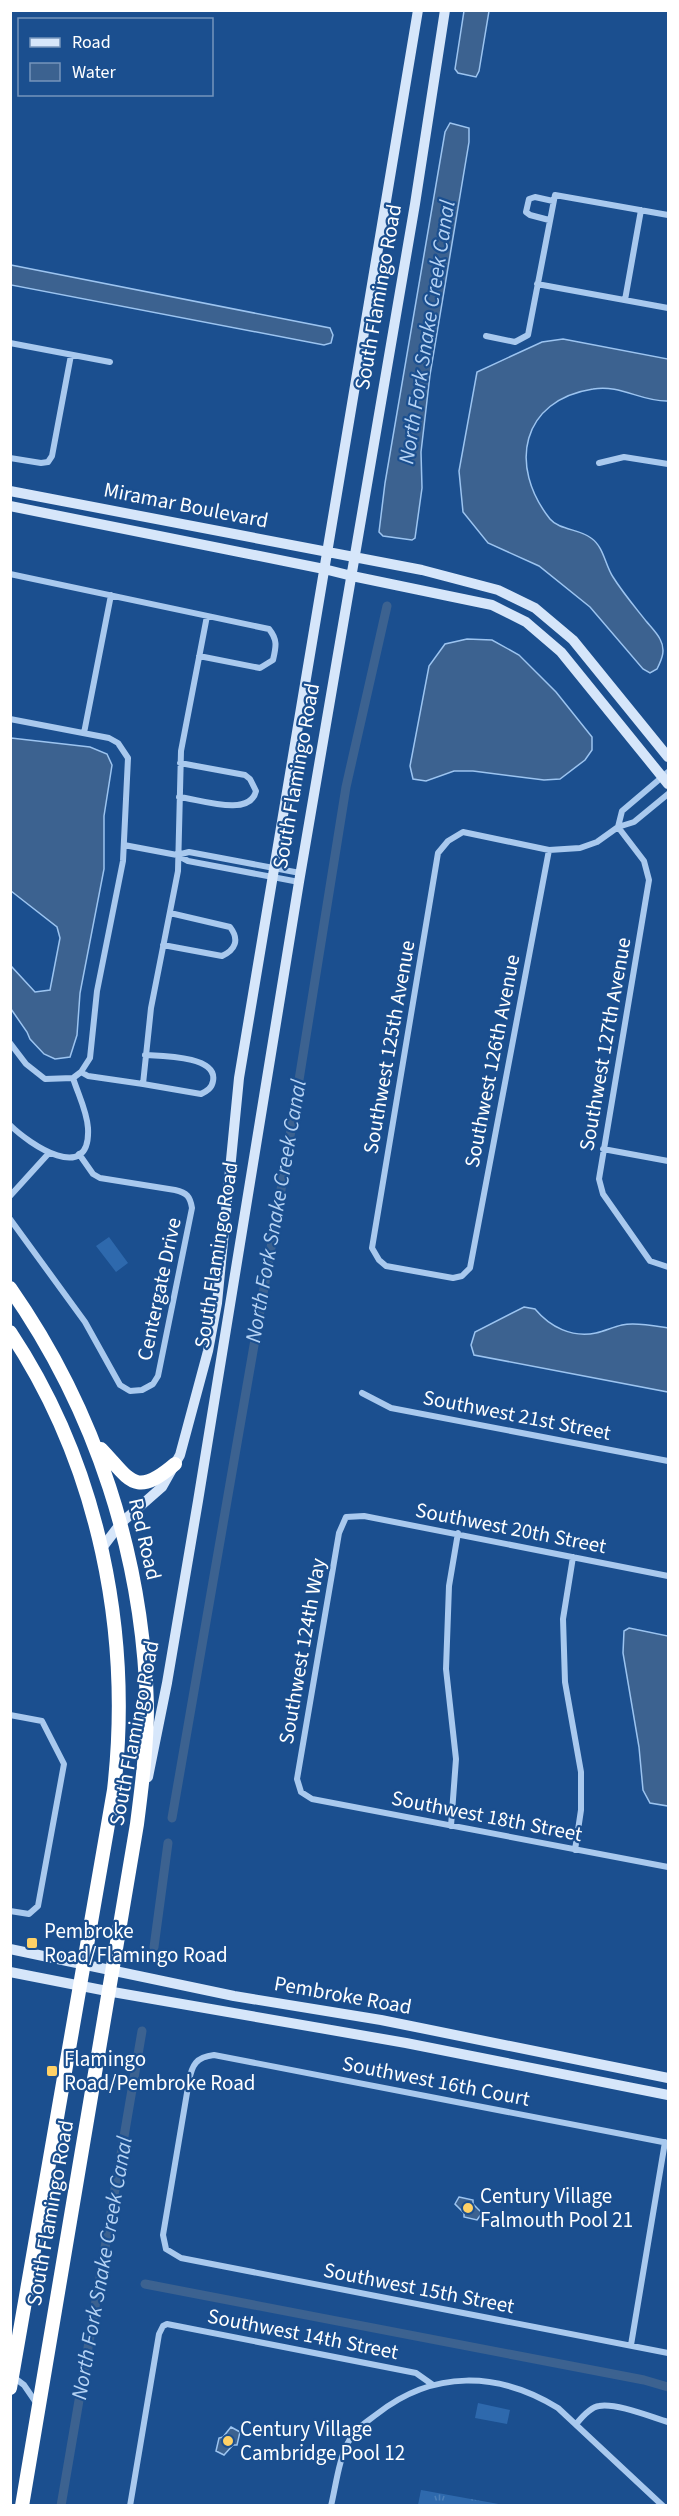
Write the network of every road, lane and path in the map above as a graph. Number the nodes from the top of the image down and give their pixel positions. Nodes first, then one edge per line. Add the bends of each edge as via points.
1 (418, 10) edge
2 (446, 10) edge
3 (554, 198) junction
4 (641, 210) junction
5 (669, 215) edge
6 (549, 220) junction
7 (537, 284) junction
8 (625, 300) junction
9 (669, 308) edge
10 (486, 336) dead end
11 (10, 343) edge
12 (71, 355) junction
13 (110, 362) dead end
14 (10, 458) edge
15 (599, 463) dead end
16 (669, 464) edge
17 (10, 491) edge
18 (10, 506) edge
19 (327, 553) junction
20 (355, 557) junction
21 (324, 569) junction
22 (10, 574) edge
23 (352, 576) junction
24 (111, 595) junction
25 (207, 616) junction
26 (199, 656) junction
27 (10, 719) edge
28 (84, 734) junction
29 (669, 757) edge
30 (180, 763) junction
31 (667, 777) edge
32 (669, 794) edge
33 (179, 796) junction
34 (618, 827) junction
35 (124, 845) junction
36 (549, 850) junction
37 (177, 855) junction
38 (215, 857) junction
39 (214, 866) junction
40 (272, 872) junction
41 (300, 877) junction
42 (170, 913) junction
43 (163, 945) junction
44 (10, 1043) edge
45 (145, 1055) junction
46 (81, 1072) junction
47 (73, 1078) junction
48 (143, 1084) junction
49 (10, 1125) edge
50 (603, 1149) junction
51 (49, 1153) junction
52 (79, 1154) junction
53 (669, 1161) edge
54 (10, 1196) edge
55 (10, 1219) edge
56 (669, 1267) edge
57 (462, 1276) joint
58 (10, 1288) edge
59 (10, 1332) edge
60 (362, 1393) dead end
61 (93, 1441) junction
62 (669, 1461) edge
63 (175, 1464) junction
64 (346, 1517) joint
65 (121, 1523) junction
66 (458, 1533) junction
67 (102, 1548) junction
68 (573, 1557) junction
69 (669, 1576) edge
70 (10, 1714) edge
71 (301, 1792) joint
72 (137, 1824) junction
73 (451, 1826) junction
74 (575, 1850) junction
75 (669, 1867) edge
76 (99, 1877) joint
77 (10, 1911) edge
78 (10, 1949) edge
79 (85, 1965) junction
80 (111, 1970) junction
81 (10, 1972) edge
82 (81, 1986) junction
83 (107, 1991) junction
84 (467, 2037) junction
85 (463, 2054) junction
86 (669, 2078) edge
87 (669, 2095) edge
88 (667, 2142) edge
89 (166, 2249) joint
90 (631, 2345) junction
91 (669, 2353) edge
92 (11, 2380) edge
93 (433, 2385) junction
94 (39, 2407) junction
95 (669, 2422) edge
96 (577, 2423) junction
97 (22, 2505) edge
98 (130, 2505) edge
99 (332, 2505) edge
100 (663, 2505) edge

1 - 19 main road, South Flamingo Road
2 - 20 main road, South Flamingo Road
3 - 4 street
3 - 6 street
3 - 6 street via 531,198 527,205 530,215
4 - 5 street
4 - 8 street
6 - 7 street
7 - 8 street
7 - 10 street via 528,335 514,342
8 - 9 street
11 - 12 street
12 - 13 street
12 - 14 street via 52,456 41,464
15 - 16 street via 624,457
17 - 19 main road, Miramar Boulevard
18 - 21 main road, Miramar Boulevard
19 - 20 main road, Miramar Boulevard
19 - 21 main road, South Flamingo Road
20 - 23 main road, South Flamingo Road
20 - 29 main road, Miramar Boulevard via 455,577 498,590 535,608 573,640
21 - 23 main road, Miramar Boulevard
21 - 40 main road, South Flamingo Road
22 - 24 street
23 - 31 main road, Miramar Boulevard via 492,605 526,622 561,652
23 - 41 main road, South Flamingo Road
24 - 25 street
24 - 28 street
25 - 26 street
25 - 26 street via 269,629 277,646 273,660 260,668
26 - 30 street
27 - 28 street
28 - 35 street via 118,742 128,758
30 - 33 street
30 - 33 street via 245,775 255,791 246,805 236,806
31 - 34 street via 622,811
32 - 34 street via 634,822
33 - 37 street
34 - 36 street via 580,848
34 - 50 street, Southwest 127th Avenue via 644,861 649,880
35 - 37 street
35 - 46 street via 97,991 90,1058
36 - 57 street, Southwest 126th Avenue via 470,1268
36 - 57 street, Southwest 125th Avenue via 463,832 438,853 372,1248 386,1266 453,1278
37 - 38 street via 189,852
37 - 39 street
37 - 42 street
38 - 39 street
38 - 40 street
39 - 40 street
40 - 41 street
40 - 63 main road, South Flamingo Road via 239,1078 217,1303 197,1398
41 - 72 main road, South Flamingo Road via 169,1671
42 - 43 street
42 - 43 street via 230,927 235,946 222,956
43 - 45 street
44 - 47 street via 26,1064 45,1079
45 - 48 street
45 - 48 street via 209,1065 214,1078 201,1094
46 - 47 street
46 - 48 street
47 - 52 street via 88,1128
49 - 51 street
50 - 53 street
50 - 56 street, Southwest 127th Avenue via 599,1179 603,1194 650,1261
51 - 52 street via 64,1157
51 - 54 street
52 - 55 street, Centergate Drive via 100,1178 175,1190 190,1197 192,1208 178,1283 153,1384 130,1391 120,1385 85,1322
58 - 61 highway, Red Road via 60,1367
59 - 67 highway, Red Road via 67,1437
60 - 62 street, Southwest 21st Street via 391,1408
61 - 63 highway via 134,1481 148,1482
61 - 65 highway, Red Road
63 - 65 main road, South Flamingo Road via 162,1487
64 - 66 street, Southwest 20th Street via 364,1516
64 - 71 street, Southwest 124th Way via 339,1533 297,1779
65 - 67 main road, South Flamingo Road
65 - 72 highway, Red Road via 139,1608 146,1695 146,1750
66 - 68 street, Southwest 20th Street
66 - 73 street via 448,1586 446,1670 456,1759
67 - 76 highway, Red Road via 113,1609 120,1705 114,1790
68 - 69 street, Southwest 20th Street
68 - 74 street via 563,1619 565,1682 581,1772
70 - 77 street via 42,1721 64,1764 38,1906 29,1914
71 - 73 street, Southwest 18th Street via 312,1799
72 - 80 highway, South Flamingo Road
73 - 74 street, Southwest 18th Street
74 - 75 street, Southwest 18th Street
76 - 79 highway, South Flamingo Road
78 - 79 main road, Pembroke Road
79 - 80 main road, Pembroke Road
79 - 82 highway, South Flamingo Road
80 - 83 highway, South Flamingo Road
80 - 84 main road, Pembroke Road
81 - 82 main road, Pembroke Road
82 - 83 main road, Pembroke Road
82 - 92 highway, South Flamingo Road
83 - 85 main road, Pembroke Road
83 - 94 highway, South Flamingo Road
84 - 85 main road
84 - 86 main road, Pembroke Road
85 - 87 main road, Pembroke Road
88 - 89 street, Southwest 16th Court via 214,2055 197,2059 192,2067 165,2220
88 - 90 street
89 - 90 street, Southwest 15th Street via 181,2258
90 - 91 street, Southwest 15th Street
92 - 94 street via 24,2385
93 - 96 street via 466,2379 512,2386 538,2396
93 - 98 street, Southwest 14th Street via 416,2373 163,2326
93 - 99 street via 390,2404 357,2430 349,2440
94 - 97 highway, South Flamingo Road
95 - 96 street via 599,2406
96 - 100 street

